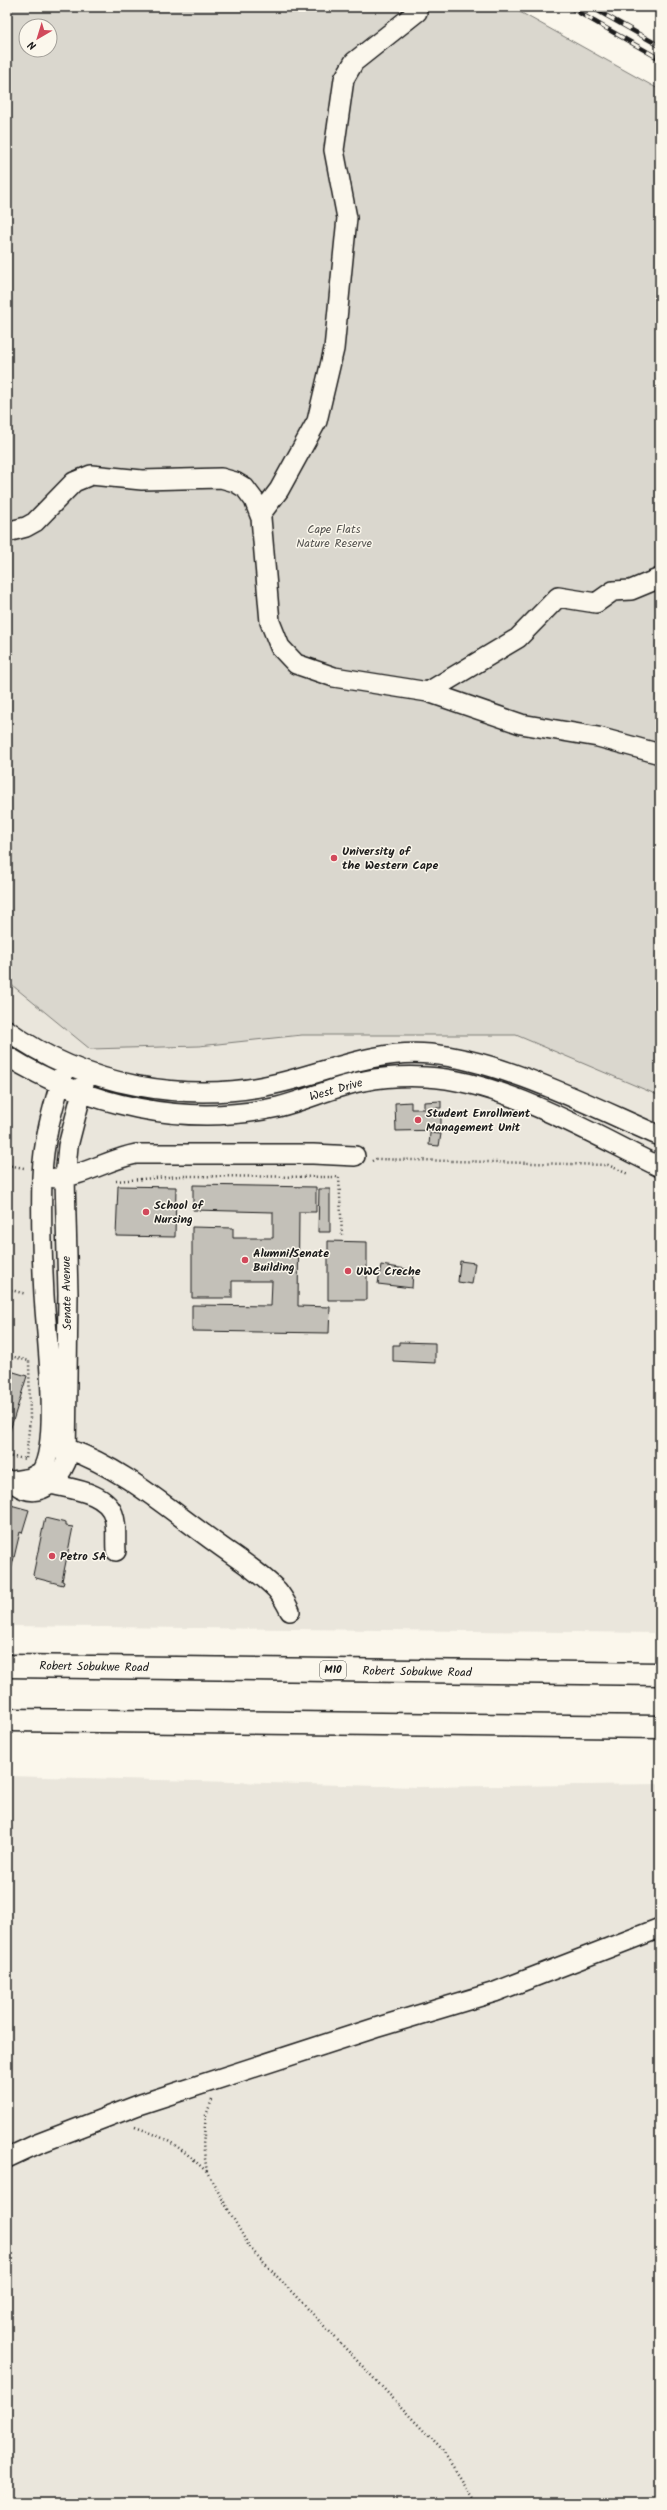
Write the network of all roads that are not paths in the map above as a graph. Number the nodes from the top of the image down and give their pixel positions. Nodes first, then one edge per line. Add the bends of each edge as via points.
1 (413, 7) edge
2 (260, 515) junction
3 (7, 532) edge
4 (660, 578) edge
5 (428, 692) junction
6 (660, 754) edge
7 (7, 1030) edge
8 (7, 1056) edge
9 (66, 1062) junction
10 (88, 1071) junction
11 (60, 1085) junction
12 (82, 1093) junction
13 (660, 1136) edge
14 (363, 1159) road end
15 (660, 1167) edge
16 (42, 1178) junction
17 (66, 1178) junction
18 (47, 1334) junction
19 (68, 1334) junction
20 (68, 1449) junction
21 (14, 1483) edge
22 (51, 1484) junction
23 (116, 1551) dead end
24 (290, 1611) dead end
25 (7, 1666) edge
26 (660, 1674) edge
27 (7, 1720) edge
28 (660, 1727) edge
29 (660, 1928) edge
30 (7, 2158) edge

1 - 2 lane via 417,12 354,62 344,79 334,150 347,218 334,349 316,421 279,490
2 - 3 lane via 254,500 245,488 221,478 142,480 91,475 74,482 35,522
2 - 5 lane via 270,622 275,637 288,657 310,671
4 - 5 lane via 631,590 613,591 596,603 558,597 518,638
5 - 6 lane via 522,724 598,738
7 - 9 lane, West Drive
8 - 11 lane, West Drive
9 - 10 lane, West Drive
9 - 11 lane, Senate Avenue
10 - 12 lane, Senate Avenue
10 - 13 lane, West Drive via 137,1085 200,1093 244,1090 279,1083 360,1060 398,1054 430,1054 511,1074
11 - 12 lane, West Drive
11 - 16 lane, Senate Avenue via 47,1134
12 - 15 lane, West Drive via 122,1105 200,1116 243,1114 279,1107 364,1081 426,1077 462,1081 501,1093 548,1113
12 - 17 lane, Senate Avenue via 68,1146
14 - 17 lane via 313,1154 136,1154 109,1161
16 - 17 lane
16 - 18 lane, Senate Avenue
17 - 19 lane, Senate Avenue
18 - 19 lane
18 - 21 lane, Senate Avenue via 50,1355 50,1439 47,1460 36,1476
19 - 20 lane, Senate Avenue
20 - 22 lane, Senate Avenue via 62,1473
20 - 24 lane via 93,1458 124,1477 237,1559 276,1589
21 - 22 lane, Senate Avenue via 36,1489
22 - 23 lane via 88,1493 111,1508 115,1518
25 - 26 main road, Robert Sobukwe Road / M10
27 - 28 main road
29 - 30 lane via 495,1992 375,2028 109,2116

